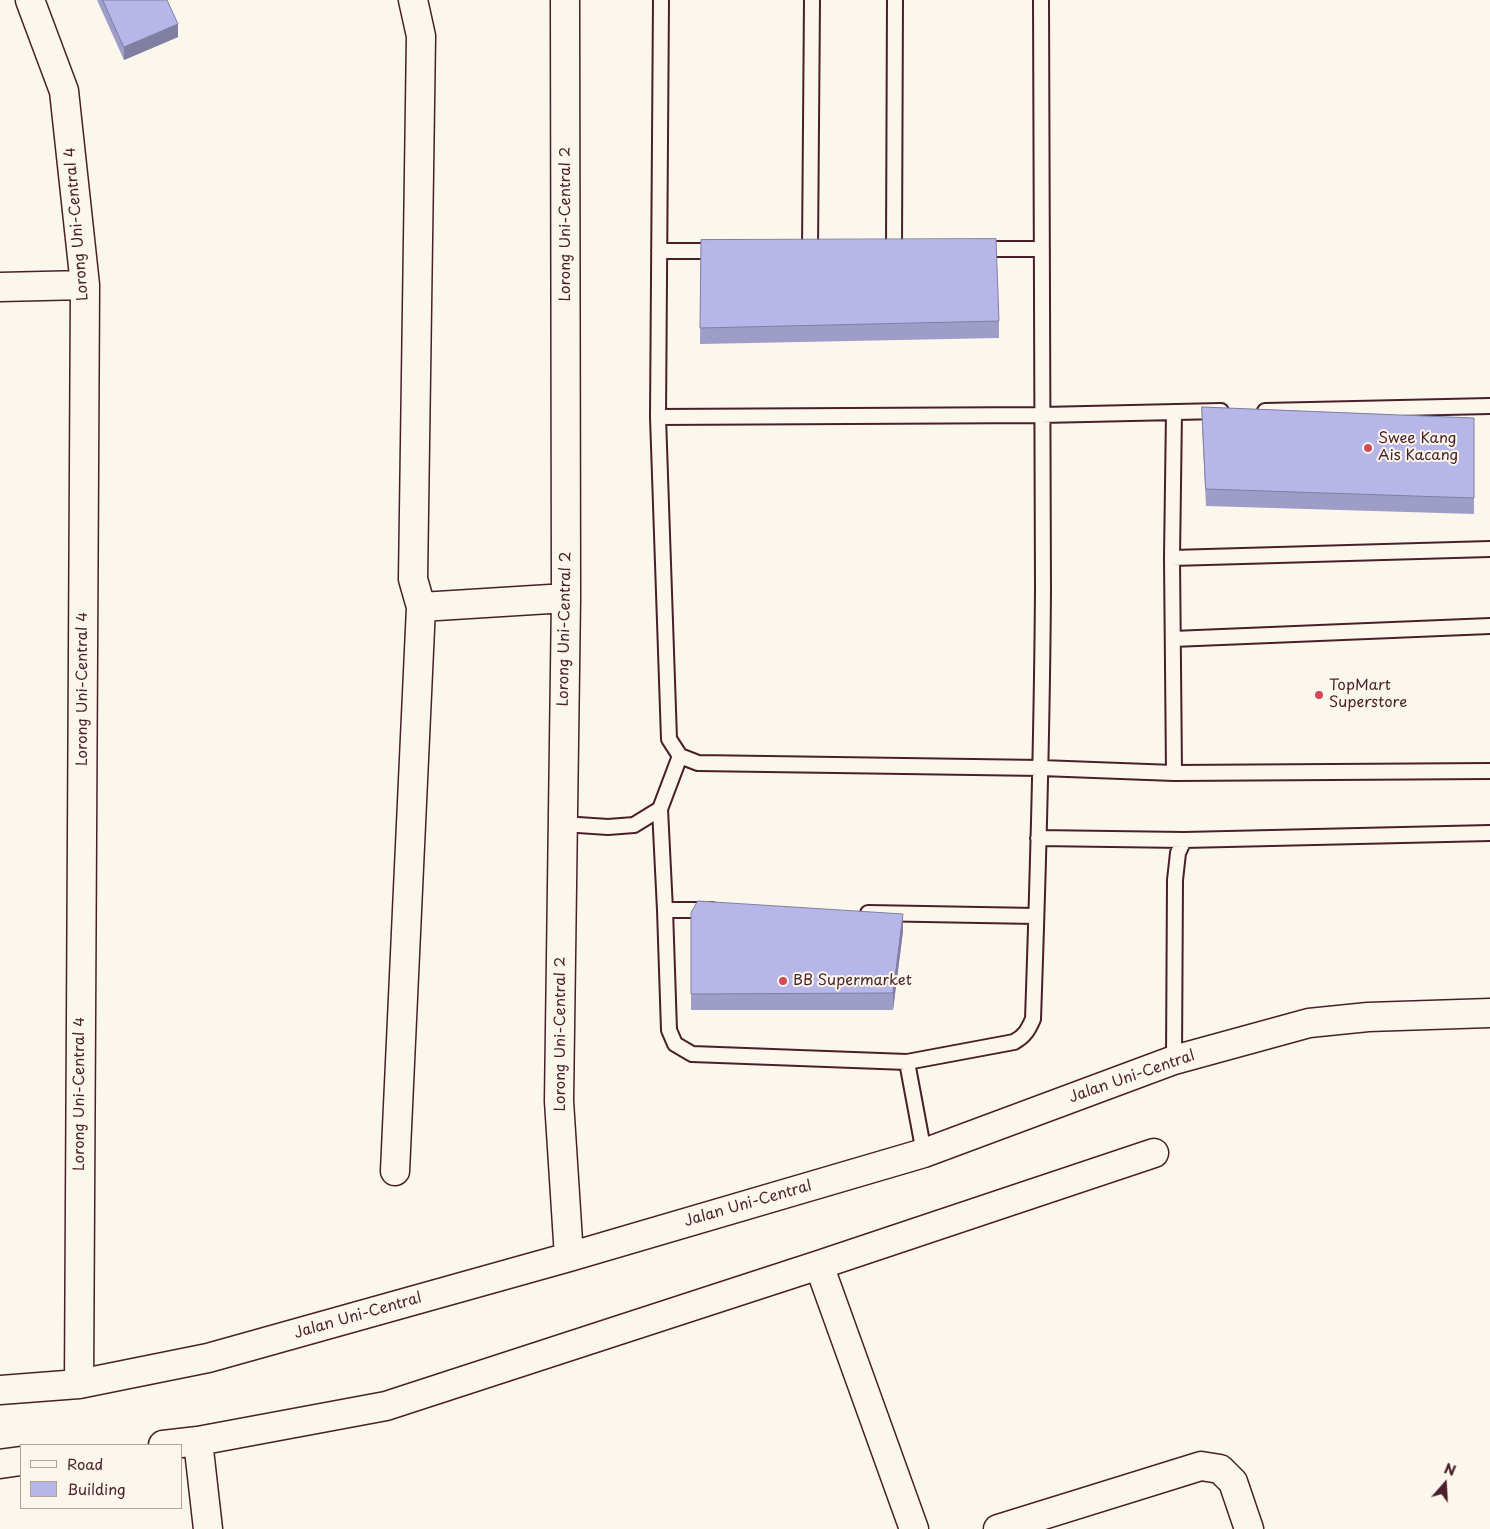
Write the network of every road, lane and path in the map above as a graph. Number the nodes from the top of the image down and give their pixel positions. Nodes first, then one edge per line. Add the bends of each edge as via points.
1 (30, 0) edge
2 (413, 0) edge
3 (566, 0) edge
4 (661, 0) edge
5 (812, 0) edge
6 (895, 0) edge
7 (1041, 0) edge
8 (963, 249) edge
9 (1042, 249) junction
10 (734, 250) edge
11 (810, 250) edge
12 (894, 250) edge
13 (659, 251) junction
14 (85, 285) junction
15 (0, 287) edge
16 (1490, 406) edge
17 (1233, 411) edge
18 (1253, 411) edge
19 (1174, 412) junction
20 (1042, 415) junction
21 (658, 417) junction
22 (1490, 549) edge
23 (1172, 558) junction
24 (566, 598) junction
25 (422, 607) junction
26 (1490, 626) edge
27 (1173, 638) junction
28 (680, 756) junction
29 (1040, 768) junction
30 (1490, 771) edge
31 (1174, 773) junction
32 (660, 809) junction
33 (563, 824) junction
34 (1490, 833) edge
35 (1038, 838) junction
36 (1184, 840) junction
37 (665, 910) junction
38 (724, 910) edge
39 (851, 913) edge
40 (1036, 916) junction
41 (1490, 1012) edge
42 (1174, 1060) junction
43 (907, 1062) junction
44 (924, 1153) junction
45 (1154, 1153) dead end
46 (395, 1172) dead end
47 (569, 1257) junction
48 (819, 1265) junction
49 (79, 1384) junction
50 (0, 1390) edge
51 (198, 1441) junction
52 (172, 1444) edge
53 (20, 1461) edge
54 (0, 1464) edge
55 (208, 1529) edge
56 (914, 1529) edge
57 (998, 1529) edge
58 (1249, 1529) edge

1 - 14 street, Lorong Uni-Central 4 via 64,91
2 - 25 street via 421,36 413,579
3 - 24 street, Lorong Uni-Central 2
4 - 13 lane
5 - 11 lane
6 - 12 lane
7 - 9 lane
8 - 9 lane
9 - 20 lane
10 - 13 lane
13 - 21 lane
14 - 15 street
14 - 49 street, Lorong Uni-Central 4
16 - 18 lane
17 - 19 lane
19 - 20 lane
19 - 23 lane
20 - 21 lane
20 - 29 lane
21 - 28 lane via 669,739
22 - 23 lane
23 - 27 lane
24 - 25 street
24 - 33 street, Lorong Uni-Central 2
25 - 46 street
26 - 27 lane
27 - 31 lane
28 - 29 lane via 698,763
28 - 32 lane
29 - 31 lane
29 - 35 lane
30 - 31 lane
32 - 33 lane via 634,825
32 - 37 lane
33 - 47 street, Lorong Uni-Central 2 via 559,1100
34 - 36 lane
35 - 36 lane
35 - 40 lane
36 - 42 lane via 1178,853 1174,880
37 - 38 lane
37 - 43 lane via 669,1030 675,1044 692,1054
39 - 40 lane
40 - 43 lane via 1033,1018 1023,1037 1014,1042
41 - 42 street, Jalan Uni-Central via 1309,1023
42 - 44 street, Jalan Uni-Central
43 - 44 lane
44 - 47 street, Jalan Uni-Central
45 - 48 street
47 - 49 street, Jalan Uni-Central via 208,1358
48 - 51 street via 386,1406
48 - 56 street
49 - 50 street, Jalan Uni-Central
51 - 52 street
51 - 55 street
53 - 54 street
57 - 58 street via 1201,1466 1220,1469 1233,1482

